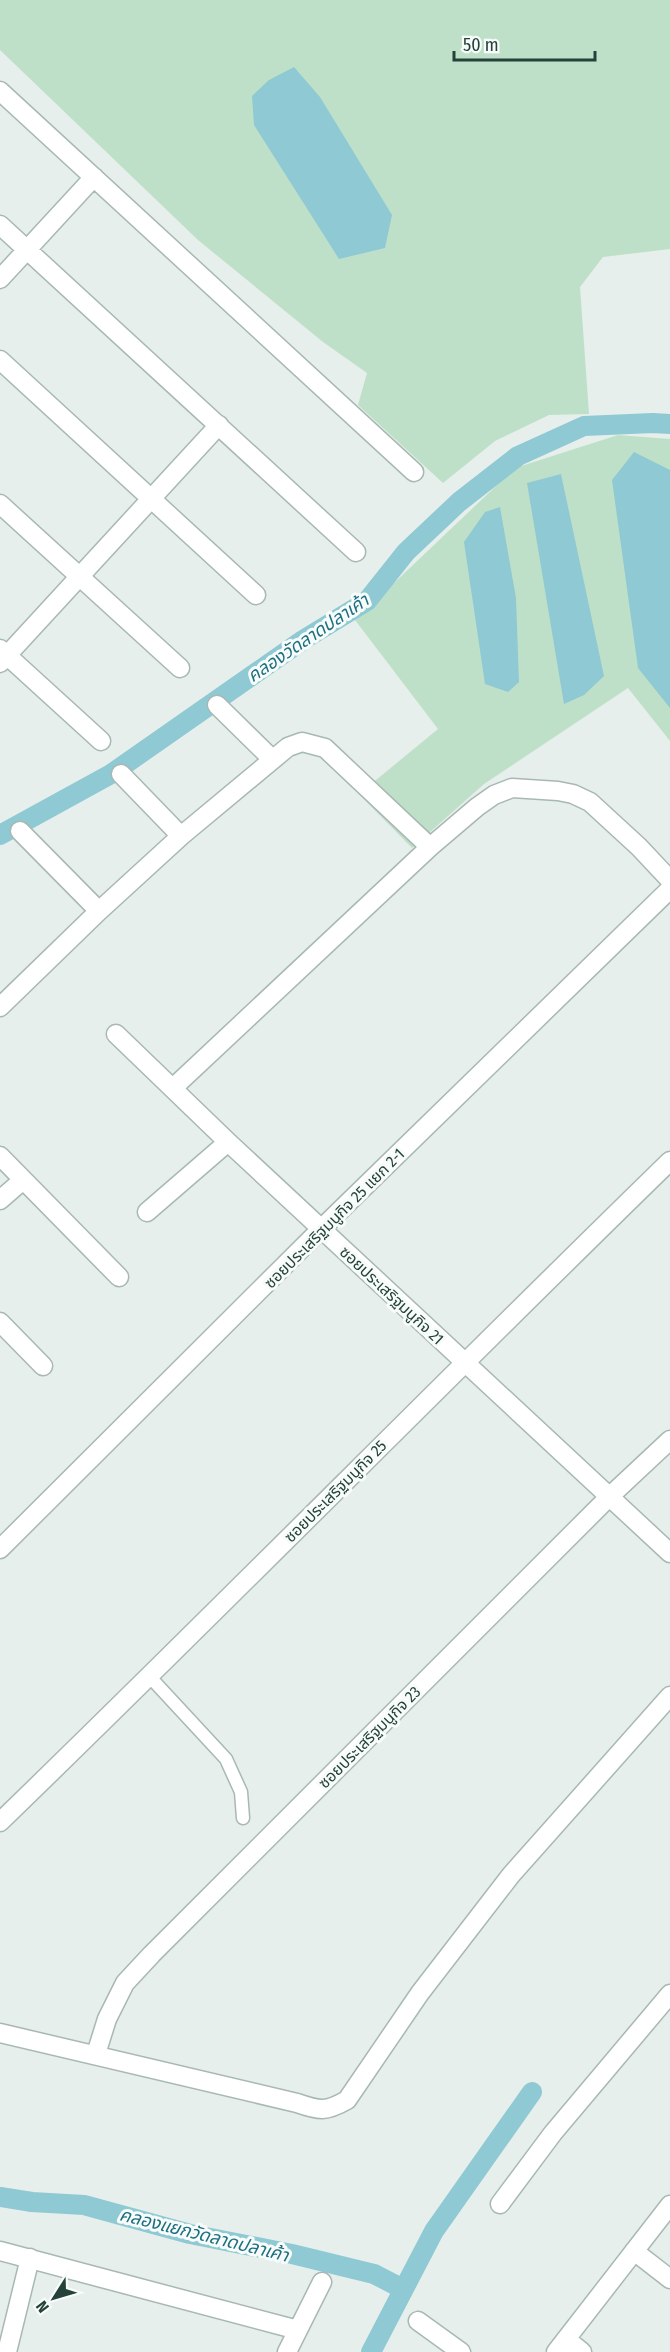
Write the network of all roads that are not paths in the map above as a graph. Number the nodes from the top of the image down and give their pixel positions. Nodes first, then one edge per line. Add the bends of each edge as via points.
1 (0, 91) edge
2 (94, 177) junction
3 (0, 225) edge
4 (27, 250) junction
5 (0, 279) edge
6 (0, 360) edge
7 (219, 425) junction
8 (414, 472) dead end
9 (152, 500) junction
10 (0, 504) edge
11 (357, 552) dead end
12 (80, 577) junction
13 (256, 595) dead end
14 (2, 656) edge
15 (180, 668) dead end
16 (217, 705) dead end
17 (101, 741) dead end
18 (272, 759) junction
19 (121, 774) dead end
20 (20, 831) dead end
21 (181, 836) junction
22 (430, 847) junction
23 (670, 880) edge
24 (670, 889) edge
25 (99, 911) junction
26 (4, 996) edge
27 (116, 1034) dead end
28 (174, 1087) junction
29 (228, 1142) junction
30 (0, 1156) edge
31 (670, 1161) edge
32 (23, 1180) junction
33 (0, 1200) edge
34 (147, 1212) dead end
35 (321, 1229) junction
36 (119, 1277) dead end
37 (0, 1322) edge
38 (464, 1362) junction
39 (43, 1366) dead end
40 (670, 1440) edge
41 (609, 1497) junction
42 (0, 1549) edge
43 (670, 1553) edge
44 (150, 1677) junction
45 (670, 1696) edge
46 (243, 1818) dead end
47 (0, 1822) edge
48 (670, 1994) edge
49 (0, 2032) edge
50 (96, 2054) junction
51 (500, 2204) dead end
52 (670, 2205) edge
53 (0, 2251) edge
54 (634, 2251) junction
55 (30, 2258) junction
56 (670, 2279) edge
57 (322, 2282) dead end
58 (418, 2322) dead end
59 (298, 2330) junction
60 (561, 2346) edge
61 (7, 2352) edge
62 (287, 2352) edge
63 (461, 2352) edge
64 (582, 2352) edge

1 - 2 street
2 - 4 street
2 - 8 street
3 - 4 street
4 - 5 street
4 - 7 street
6 - 9 street
7 - 9 street
7 - 11 street
9 - 12 street
9 - 13 street
10 - 12 street
12 - 14 street
12 - 15 street
14 - 17 street
16 - 18 street
18 - 21 street
18 - 22 street via 302,742 325,748
19 - 21 street
20 - 25 street
21 - 25 street
22 - 23 street via 494,795 512,788 558,791 590,802
22 - 28 street
24 - 35 street, ซอยประเสริฐมนูกิจ 25 แยก 2-1
25 - 26 street
27 - 28 street, ซอยประเสริฐมนูกิจ 21
28 - 29 street, ซอยประเสริฐมนูกิจ 21
29 - 34 street
29 - 35 street, ซอยประเสริฐมนูกิจ 21
30 - 32 street
31 - 38 street, ซอยประเสริฐมนูกิจ 25
32 - 33 street
32 - 36 street
35 - 38 street, ซอยประเสริฐมนูกิจ 21
35 - 42 street, ซอยประเสริฐมนูกิจ 25 แยก 2-1
37 - 39 street
38 - 41 street, ซอยประเสริฐมนูกิจ 21
38 - 44 street, ซอยประเสริฐมนูกิจ 25
40 - 41 street, ซอยประเสริฐมนูกิจ 23
41 - 43 street, ซอยประเสริฐมนูกิจ 21
41 - 50 street, ซอยประเสริฐมนูกิจ 23 via 125,1983 107,2019
44 - 46 lane via 226,1759 241,1792
44 - 47 street, ซอยประเสริฐมนูกิจ 25
45 - 50 street via 511,1875 420,1994 346,2100 333,2108 317,2110
48 - 51 street via 552,2133
49 - 50 street
52 - 54 street
53 - 55 street
54 - 56 street
54 - 60 street
55 - 59 street
55 - 61 street
57 - 59 street
58 - 63 street
59 - 62 street
60 - 64 street

